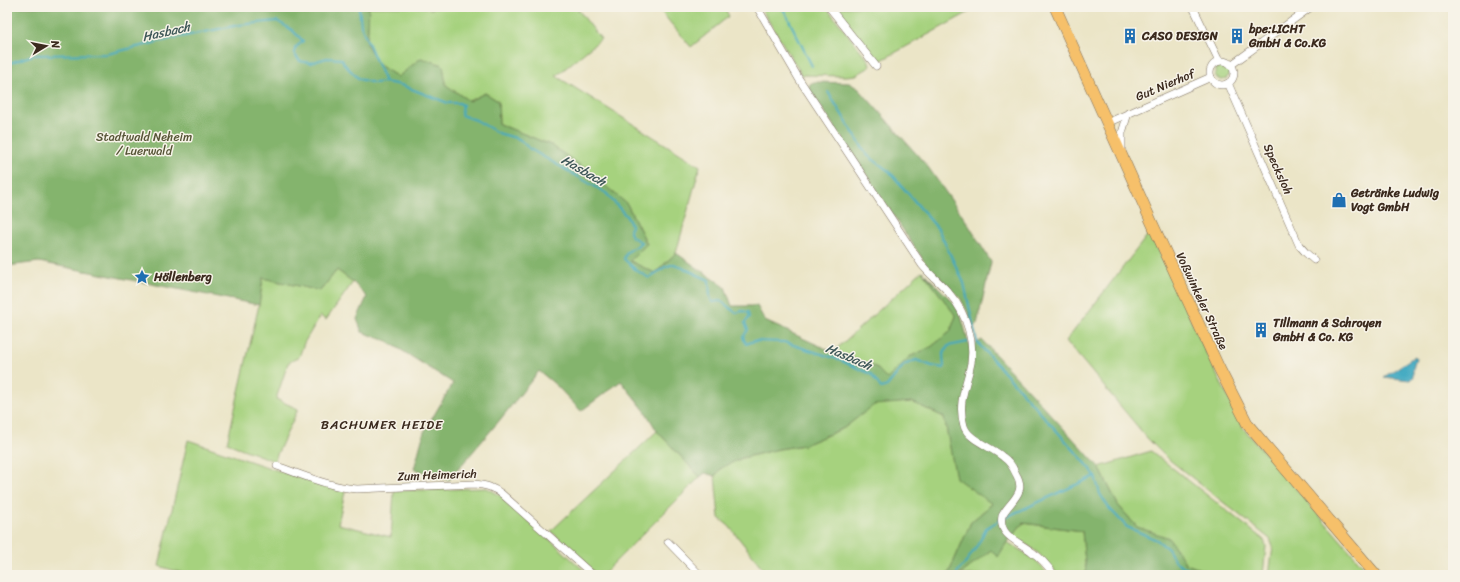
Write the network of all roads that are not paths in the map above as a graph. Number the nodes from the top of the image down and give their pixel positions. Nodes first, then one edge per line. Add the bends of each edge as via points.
1 (757, 7) edge
2 (829, 7) edge
3 (1055, 7) edge
4 (1193, 7) edge
5 (1311, 7) edge
6 (1219, 61) junction
7 (1231, 65) junction
8 (876, 66) dead end
9 (1211, 77) junction
10 (1228, 83) junction
11 (1128, 113) junction
12 (1107, 122) junction
13 (1123, 157) junction
14 (1314, 260) dead end
15 (277, 466) dead end
16 (668, 542) dead end
17 (593, 575) edge
18 (700, 575) edge
19 (1054, 575) edge
20 (1376, 575) edge

1 - 19 street via 799,79 922,265 955,300 963,316 972,347 971,364 964,389 963,423 968,433 1003,456 1018,478 1019,490 1002,516 1004,532 1038,557
2 - 8 street
3 - 12 main road, Voßwinkeler Straße
4 - 6 street
5 - 7 street
6 - 7 street via 1226,61
6 - 9 street via 1212,68
7 - 10 street via 1234,74
9 - 10 street via 1219,84
9 - 11 street, Gut Nierhof
10 - 14 street, Specksloh via 1299,245
11 - 12 street, Gut Nierhof
11 - 13 street, Gut Nierhof via 1121,140
12 - 13 main road, Voßwinkeler Straße
13 - 20 main road, Voßwinkeler Straße via 1219,368 1248,425
15 - 17 street, Zum Heimerich via 346,488 485,485 502,494
16 - 18 street

